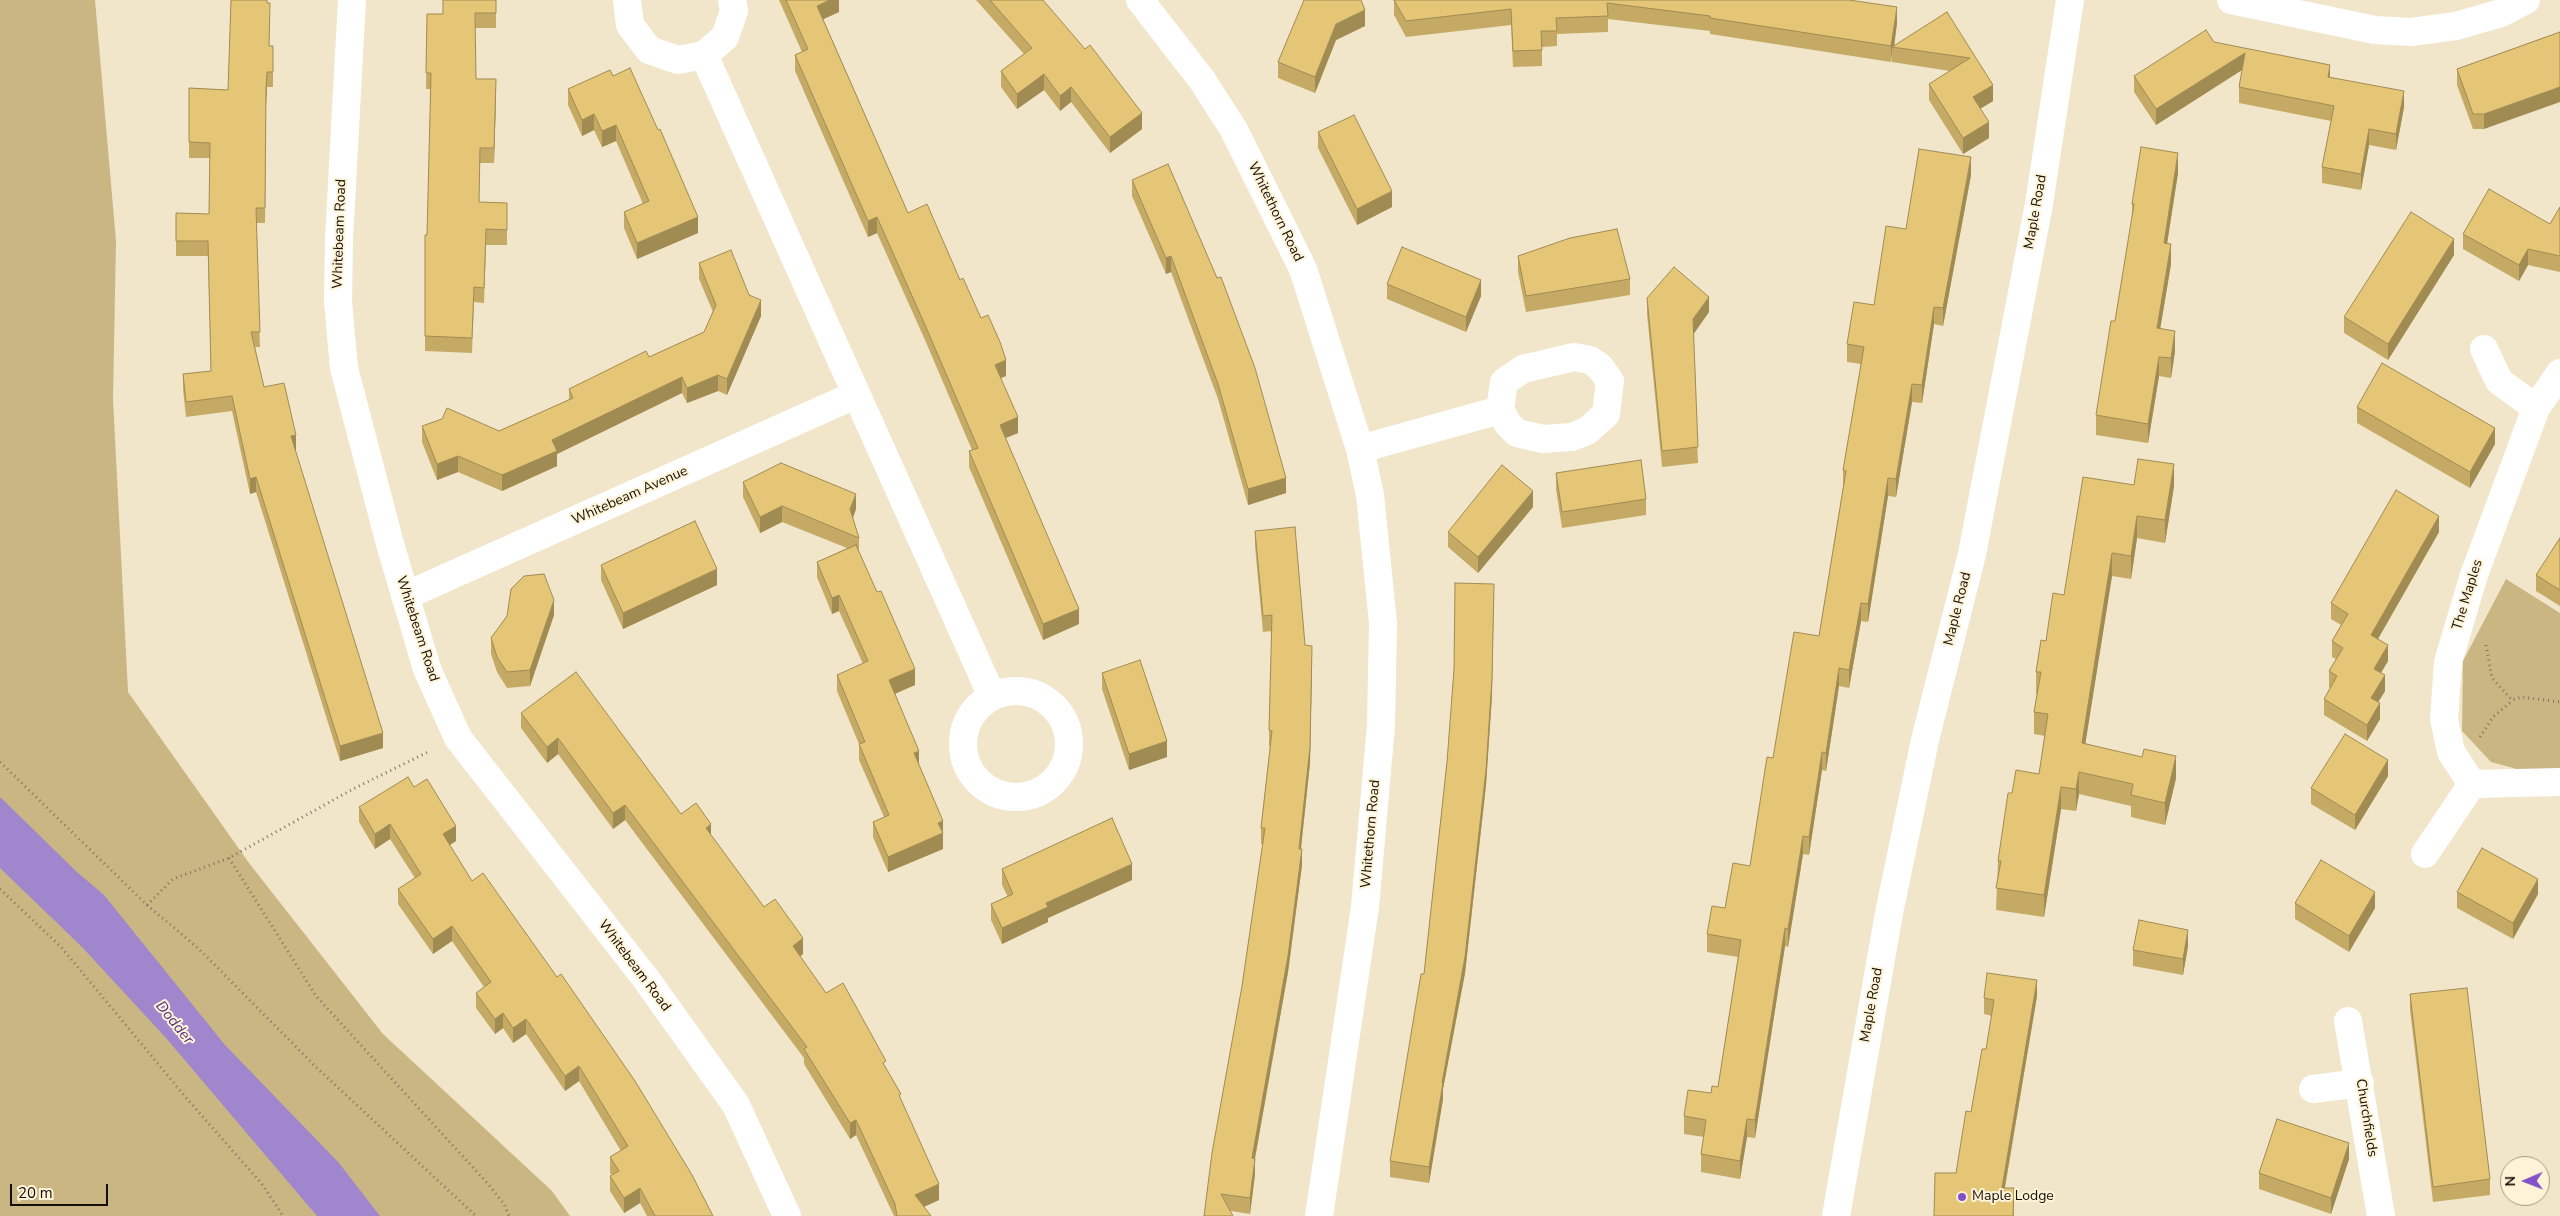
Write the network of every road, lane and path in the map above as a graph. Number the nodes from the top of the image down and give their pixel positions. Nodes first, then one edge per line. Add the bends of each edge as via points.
1 (352, 0) edge
2 (628, 0) edge
3 (732, 0) edge
4 (2070, 0) edge
5 (2231, 0) edge
6 (2526, 0) edge
7 (1146, 2) edge
8 (704, 54) junction
9 (2484, 349) dead end
10 (2560, 373) edge
11 (855, 395) junction
12 (2536, 408) junction
13 (1500, 410) dead end
14 (1360, 449) junction
15 (405, 596) junction
16 (2485, 639) dead end
17 (992, 696) dead end
18 (2512, 700) junction
19 (2560, 702) edge
20 (458, 738) junction
21 (0, 762) edge
22 (2560, 782) edge
23 (2472, 784) junction
24 (2425, 854) dead end
25 (229, 858) junction
26 (0, 889) edge
27 (147, 905) junction
28 (2348, 1021) dead end
29 (2360, 1083) junction
30 (2313, 1089) dead end
31 (282, 1216) edge
32 (476, 1216) edge
33 (509, 1216) edge
34 (787, 1216) edge
35 (1319, 1216) edge
36 (1836, 1216) edge
37 (2381, 1216) edge

1 - 15 street, Whitebeam Road via 343,140 338,302 344,368
2 - 8 street via 630,26 649,50 678,60
3 - 8 street via 734,11 725,36
4 - 36 street, Maple Road via 2039,204 1974,545 1925,740 1891,904
5 - 6 street via 2374,30 2411,32 2456,26 2501,13
7 - 14 street, Whitethorn Road via 1238,137 1303,269
8 - 11 street
9 - 12 street via 2499,381
10 - 12 street, The Maples
11 - 15 street, Whitebeam Avenue
11 - 17 street
12 - 23 street, The Maples via 2474,574 2448,662 2444,719 2451,752
13 - 14 street
14 - 35 street, Whitethorn Road via 1370,495 1383,623 1381,725 1365,907
15 - 20 street, Whitebeam Road via 427,669
16 - 18 path via 2492,678
18 - 19 path via 2522,697
18 - 23 path via 2493,717 2479,738
20 - 25 path via 355,788
20 - 34 street, Whitebeam Road via 646,979 731,1098
21 - 27 path
22 - 23 street
23 - 24 street
25 - 27 path via 173,879
25 - 33 path via 316,996 489,1185
26 - 31 path via 62,948 262,1184
27 - 32 path via 198,948 317,1068
28 - 29 street, Churchfields
29 - 30 street
29 - 37 street, Churchfields

